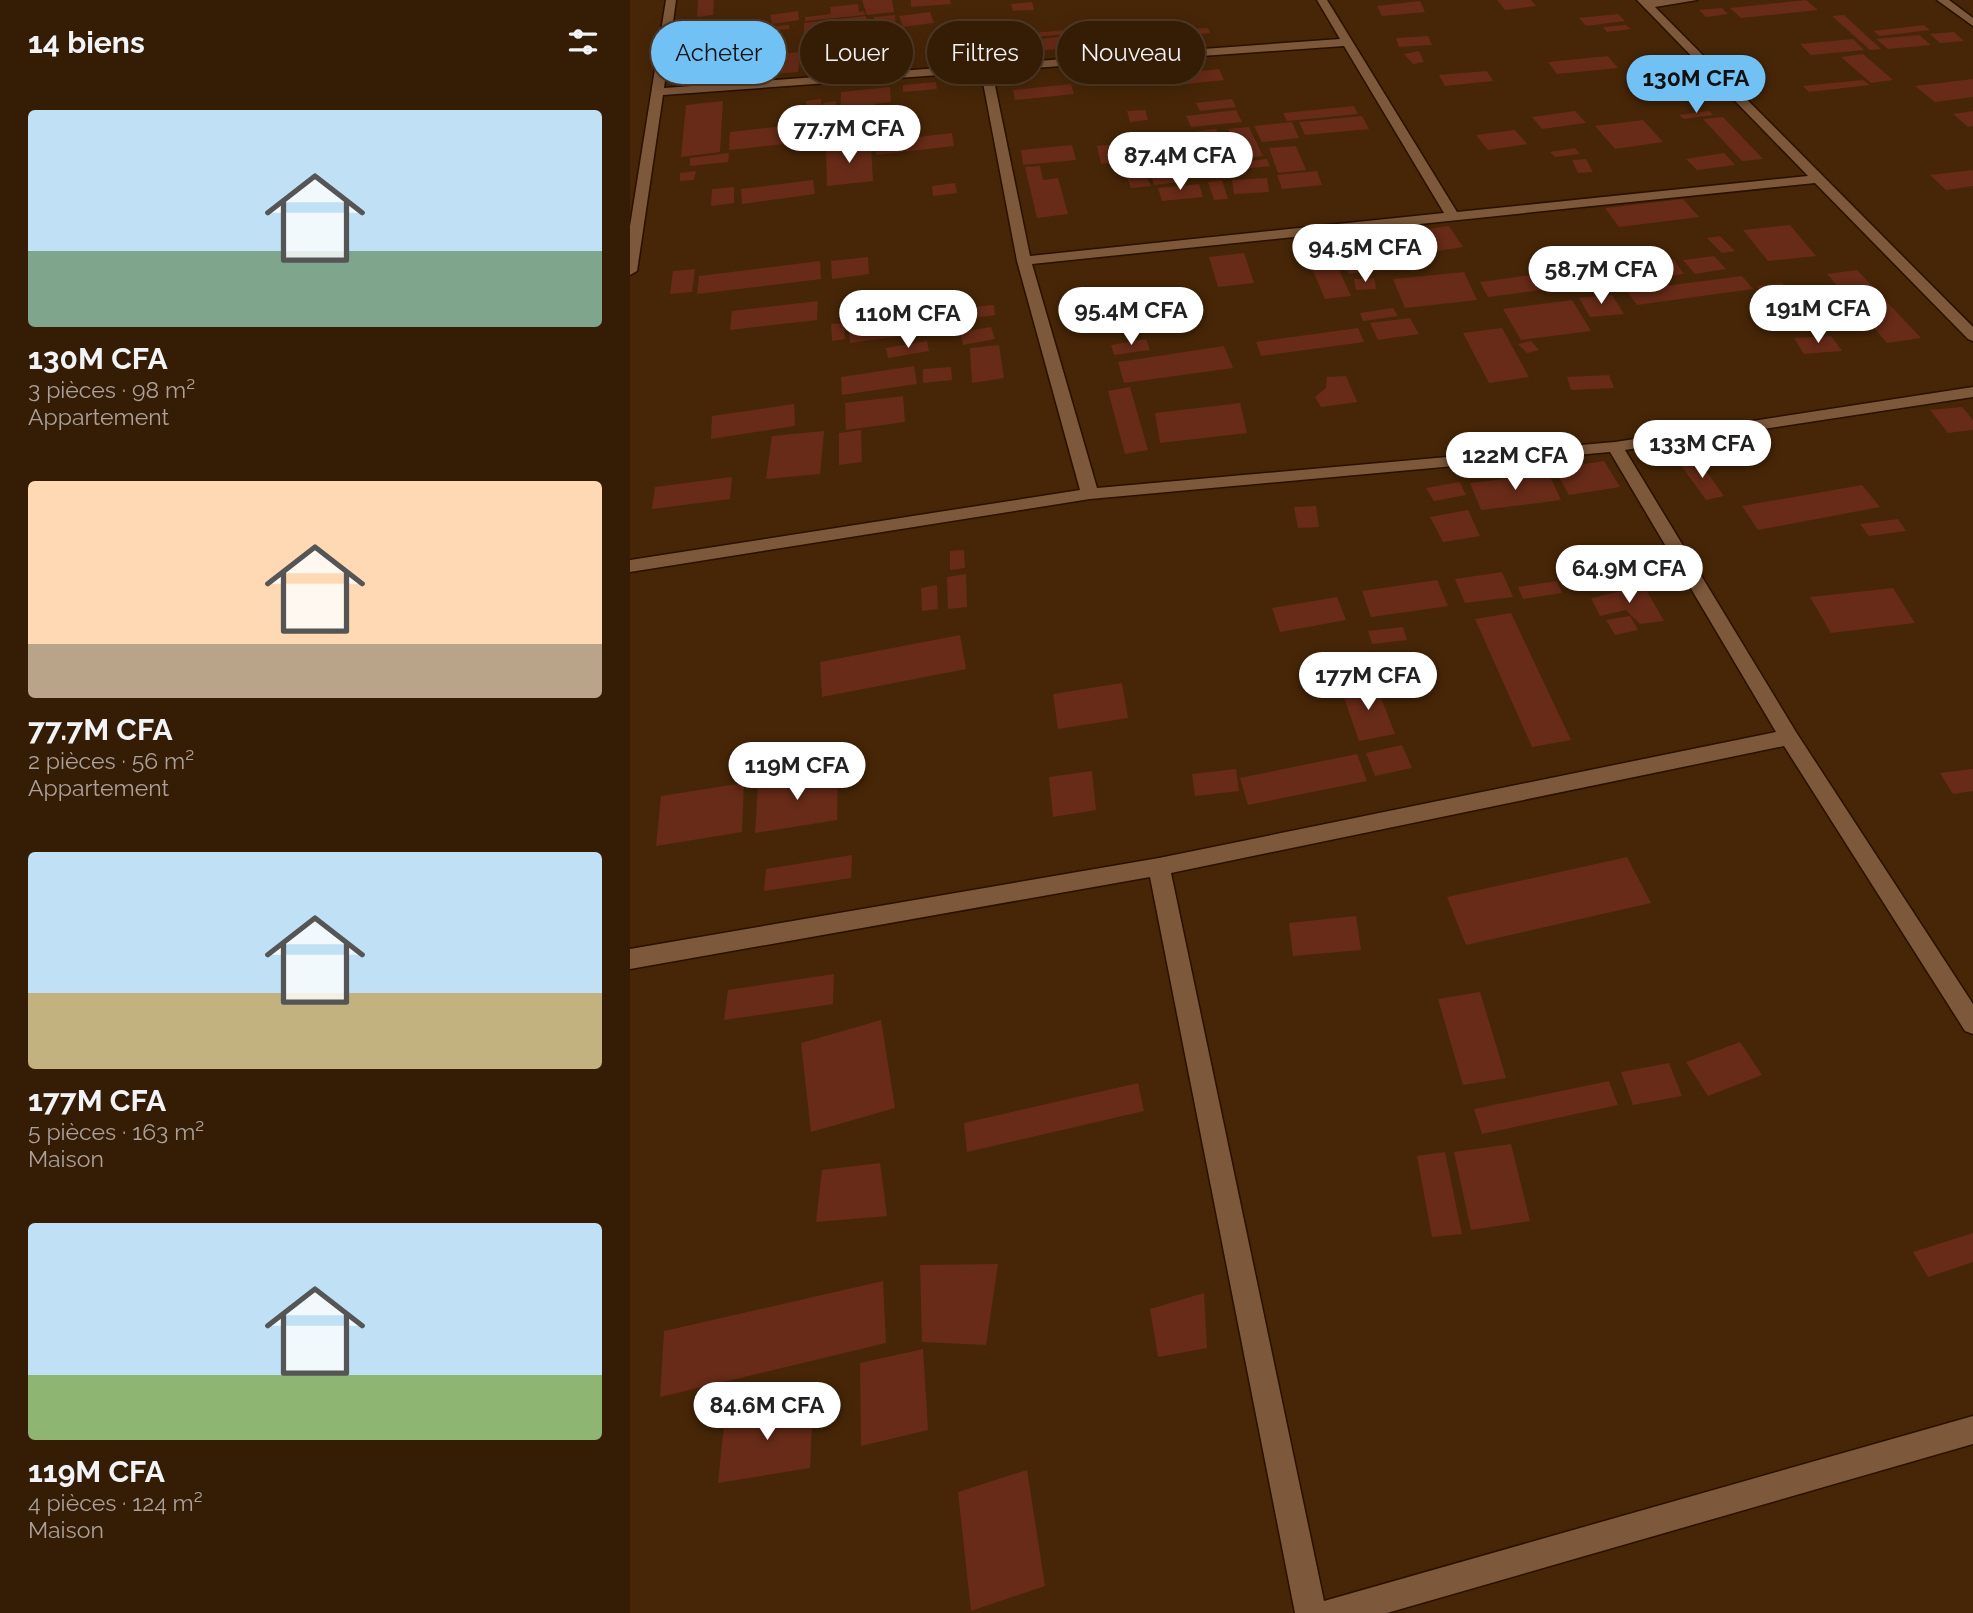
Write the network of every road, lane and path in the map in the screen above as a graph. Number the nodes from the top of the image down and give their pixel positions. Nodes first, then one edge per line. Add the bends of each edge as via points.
1 (671, 0) edge
2 (1322, 0) edge
3 (1692, 0) edge
4 (1942, 0) edge
5 (1644, 2) edge
6 (1973, 23) edge
7 (1348, 42) junction
8 (1043, 65) edge
9 (927, 73) edge
10 (989, 84) edge
11 (659, 92) junction
12 (1815, 179) junction
13 (1452, 215) junction
14 (1024, 261) junction
15 (630, 271) edge
16 (1973, 336) edge
17 (1973, 392) edge
18 (1615, 447) junction
19 (1090, 494) junction
20 (630, 566) edge
21 (1789, 737) junction
22 (1158, 867) junction
23 (630, 959) edge
24 (1973, 1024) edge
25 (1973, 1430) edge
26 (1311, 1613) edge
27 (1333, 1613) edge

1 - 11 street
2 - 7 street
3 - 5 street
4 - 6 street
5 - 12 street
7 - 8 street
7 - 13 street
9 - 11 street
10 - 14 street
11 - 15 street
12 - 13 street
12 - 16 street
13 - 14 street
14 - 19 street
17 - 18 street
18 - 19 street
18 - 21 street
19 - 20 street
21 - 22 street
21 - 24 street
22 - 23 street
22 - 26 street
25 - 27 street

